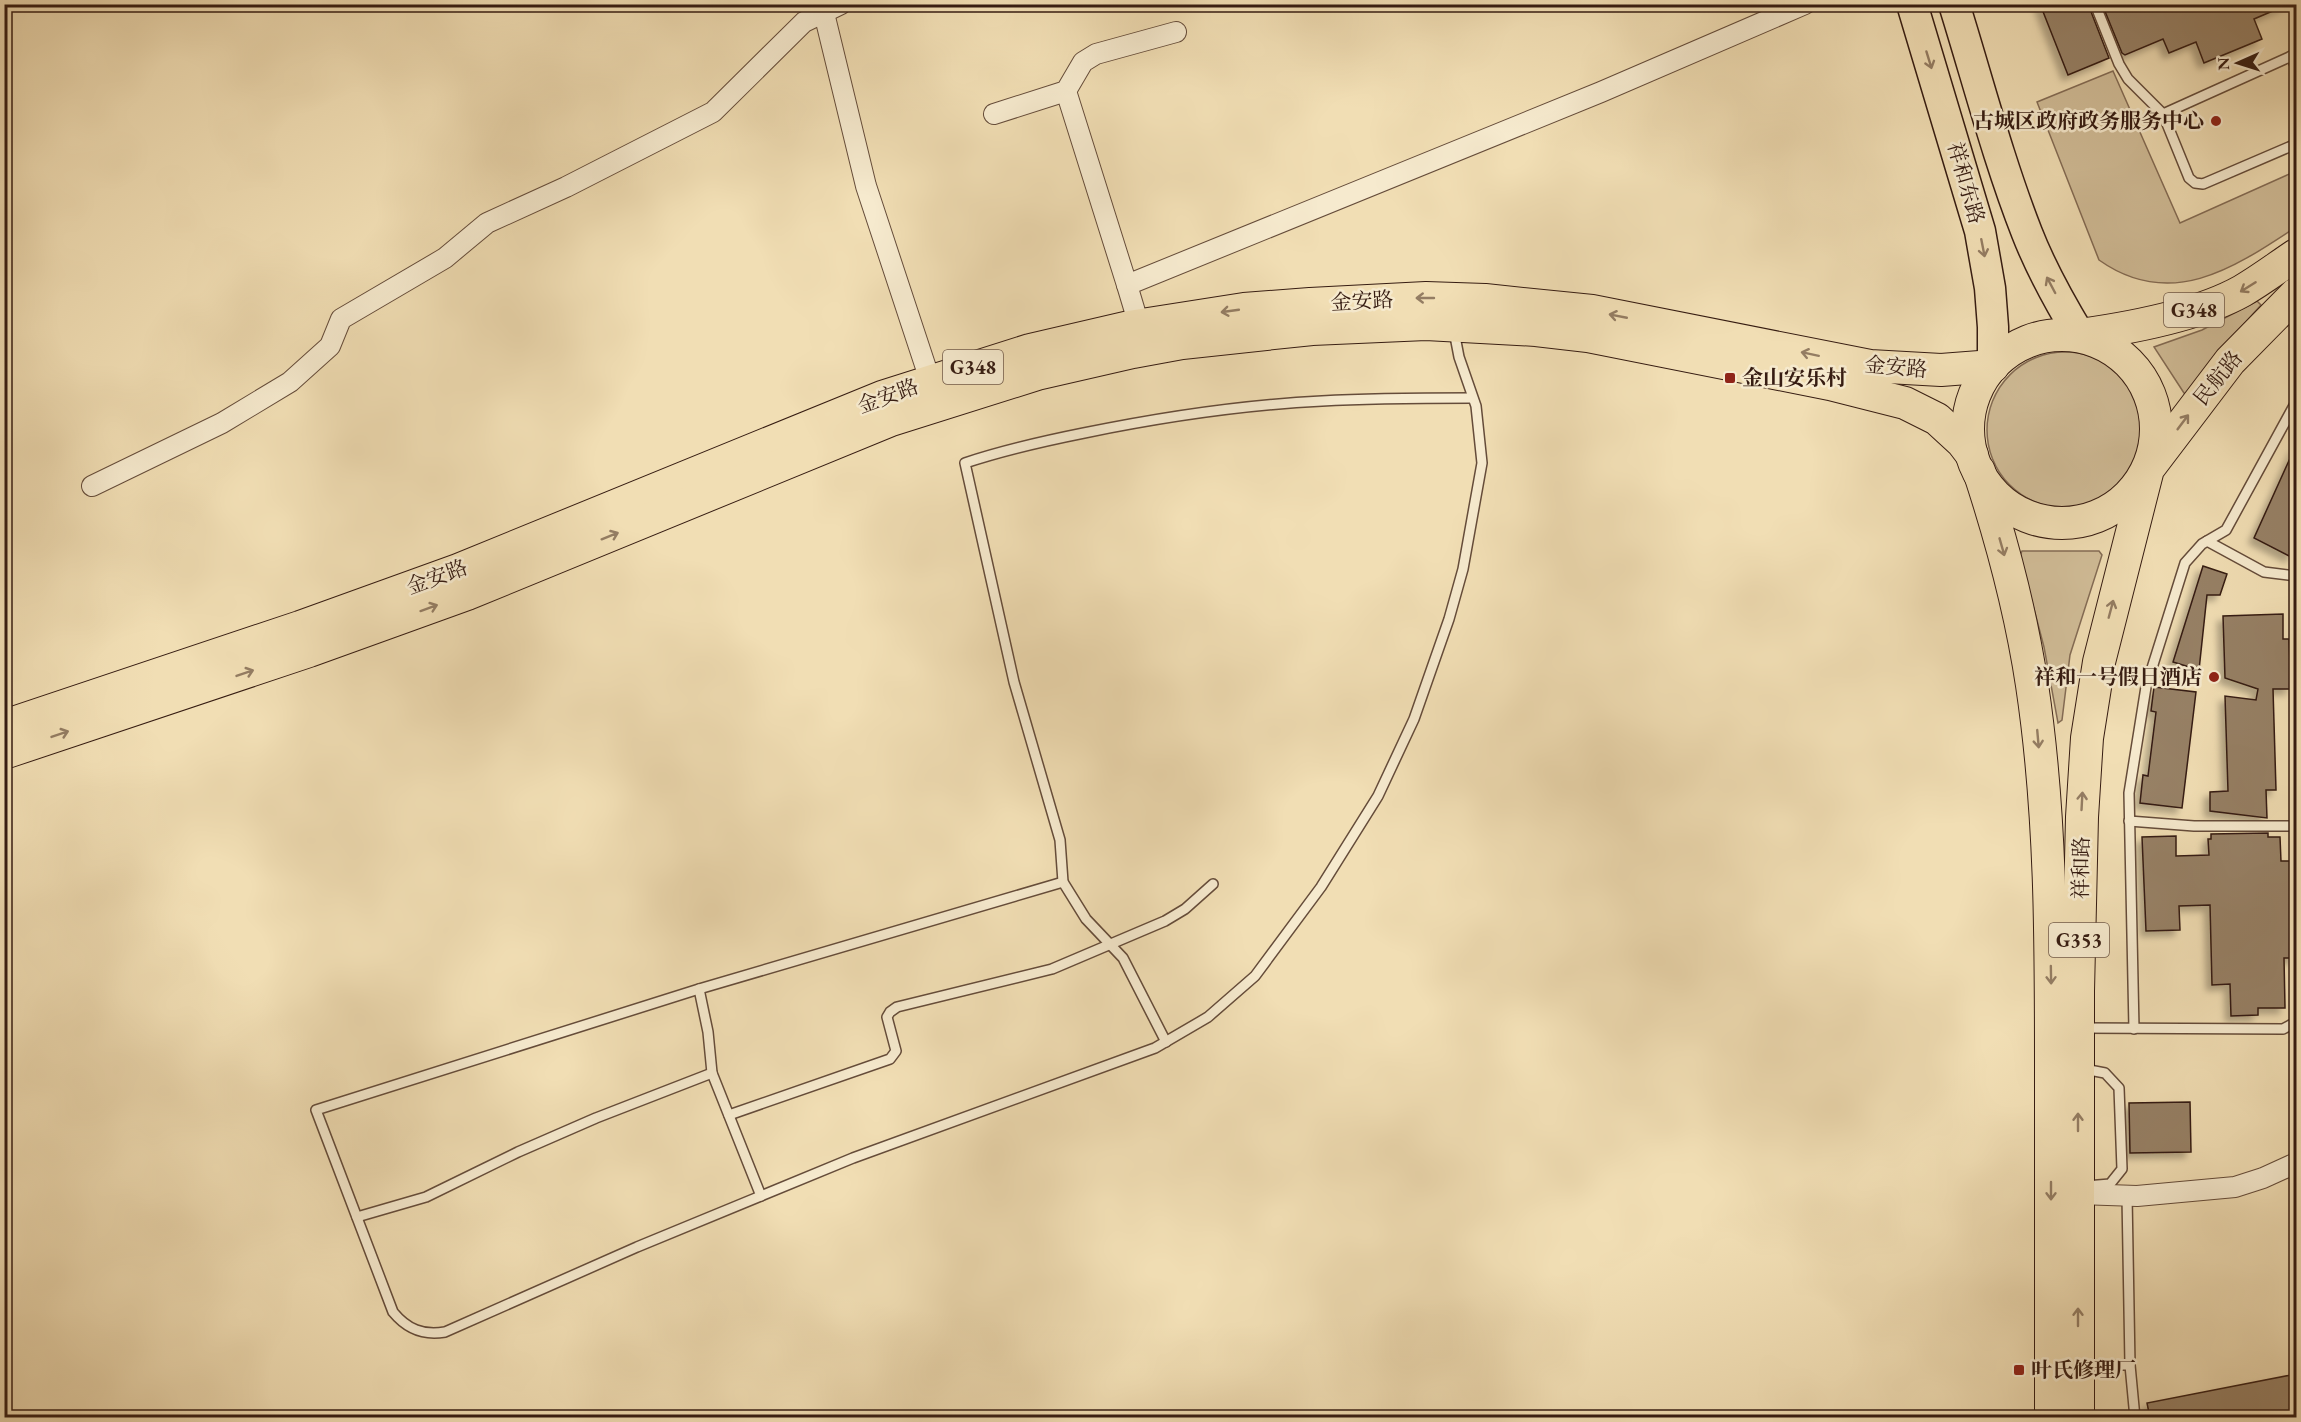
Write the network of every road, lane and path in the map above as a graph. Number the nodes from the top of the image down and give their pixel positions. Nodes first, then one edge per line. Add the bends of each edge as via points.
1 (1805, 4) edge
2 (1912, 4) edge
3 (1954, 4) edge
4 (2095, 4) edge
5 (833, 9) edge
6 (1176, 32) dead end
7 (2294, 55) edge
8 (2296, 68) edge
9 (1066, 92) junction
10 (994, 114) dead end
11 (2163, 114) junction
12 (2296, 144) edge
13 (2296, 255) edge
14 (1127, 285) junction
15 (2296, 294) edge
16 (1453, 324) junction
17 (1139, 325) junction
18 (2080, 336) junction
19 (1993, 366) junction
20 (930, 380) junction
21 (1472, 398) junction
22 (2296, 402) edge
23 (1975, 463) junction
24 (2148, 469) junction
25 (92, 486) dead end
26 (2207, 541) junction
27 (2296, 576) edge
28 (4, 726) edge
29 (4, 753) edge
30 (2128, 821) junction
31 (2296, 825) edge
32 (1063, 882) junction
33 (1213, 884) dead end
34 (1110, 945) junction
35 (699, 989) junction
36 (2296, 1022) edge
37 (2078, 1028) junction
38 (2134, 1029) junction
39 (1166, 1042) junction
40 (2078, 1068) junction
41 (712, 1073) junction
42 (729, 1115) junction
43 (2296, 1163) edge
44 (2078, 1190) junction
45 (761, 1196) junction
46 (2127, 1196) junction
47 (357, 1217) junction
48 (2078, 1365) junction
49 (2130, 1365) junction
50 (2051, 1418) edge
51 (2078, 1418) edge
52 (2135, 1418) edge

1 - 14 street via 1601,92
2 -> 19 main road, 祥和东路 via 1980,231 1990,288
18 -> 3 main road, 祥和东路 via 2047,277 2011,191
4 - 11 lane via 2124,72
5 - 20 street via 866,186
5 - 25 street via 804,22 713,112 487,223 445,258 341,319 330,346 290,381 222,423
6 - 9 street via 1096,54 1083,62
7 - 8 lane
7 - 11 lane
9 - 10 street
9 - 14 street
11 - 12 lane via 2189,178 2195,183 2203,184
13 -> 18 highway, G348 via 2240,291 2212,303 2149,323
14 - 17 street
24 -> 15 highway, 民航路 / G348 via 2230,361
16 - 21 lane
16 - 23 highway, 金安路 / G348 via 1588,336 1887,398 1937,419 1962,442
29 -> 16 highway, 金安路 / G348 via 467,594 891,420 1026,378 1133,352 1247,335 1369,325
19 -> 17 highway, 金安路 / G348 via 1941,370 1870,366 1592,312 1485,300 1368,299 1244,309
17 - 20 highway, 金安路 / G348 via 1030,350
18 - 19 highway, G348 via 2029,340
18 - 24 highway, G348 via 2096,340 2125,358 2146,384 2156,418 2155,444
19 - 23 highway, G348 via 1972,402 1969,437
20 - 28 highway, 金安路 / G348 via 812,424 458,570
21 - 32 lane via 1321,401 1227,409 1054,439 965,463 1014,682 1060,840
21 - 39 lane via 1481,436 1482,463 1463,568 1433,670 1397,758 1350,843 1255,976 1208,1017
22 - 26 lane via 2226,530
23 - 24 highway, G348 via 1994,493 2014,510 2047,522 2064,523 2082,521 2114,508
23 -> 50 highway, 祥和路 / G353 via 2002,545 2023,630 2037,722 2047,833 2051,969
37 -> 24 highway, 祥和路 / G353 via 2082,817 2088,728 2107,625
26 - 27 lane via 2264,572
26 - 30 lane via 2185,562 2146,687
30 - 31 lane via 2194,826
30 - 38 lane
32 - 34 lane via 1086,918
32 - 35 lane
33 - 34 lane via 1165,921
34 - 39 lane via 1123,958
34 - 42 lane via 1027,977 897,1007 887,1017 896,1051 890,1059
35 - 41 lane
35 - 47 lane via 316,1110
36 - 38 lane via 2283,1029
37 - 38 lane
37 - 40 highway, 祥和路 / G353
39 - 45 lane
44 -> 40 highway, 祥和路 / G353
40 - 44 lane via 2105,1074 2119,1088 2122,1169 2110,1184
41 - 42 lane
41 - 47 lane via 528,1148 426,1197
42 - 45 lane
43 - 46 street via 2235,1187
44 - 46 street
48 -> 44 highway, 祥和路 / G353
45 - 47 lane via 436,1333 409,1327 393,1312
46 - 49 lane
48 - 49 lane
48 - 51 highway, 祥和路 / G353
49 - 52 lane

